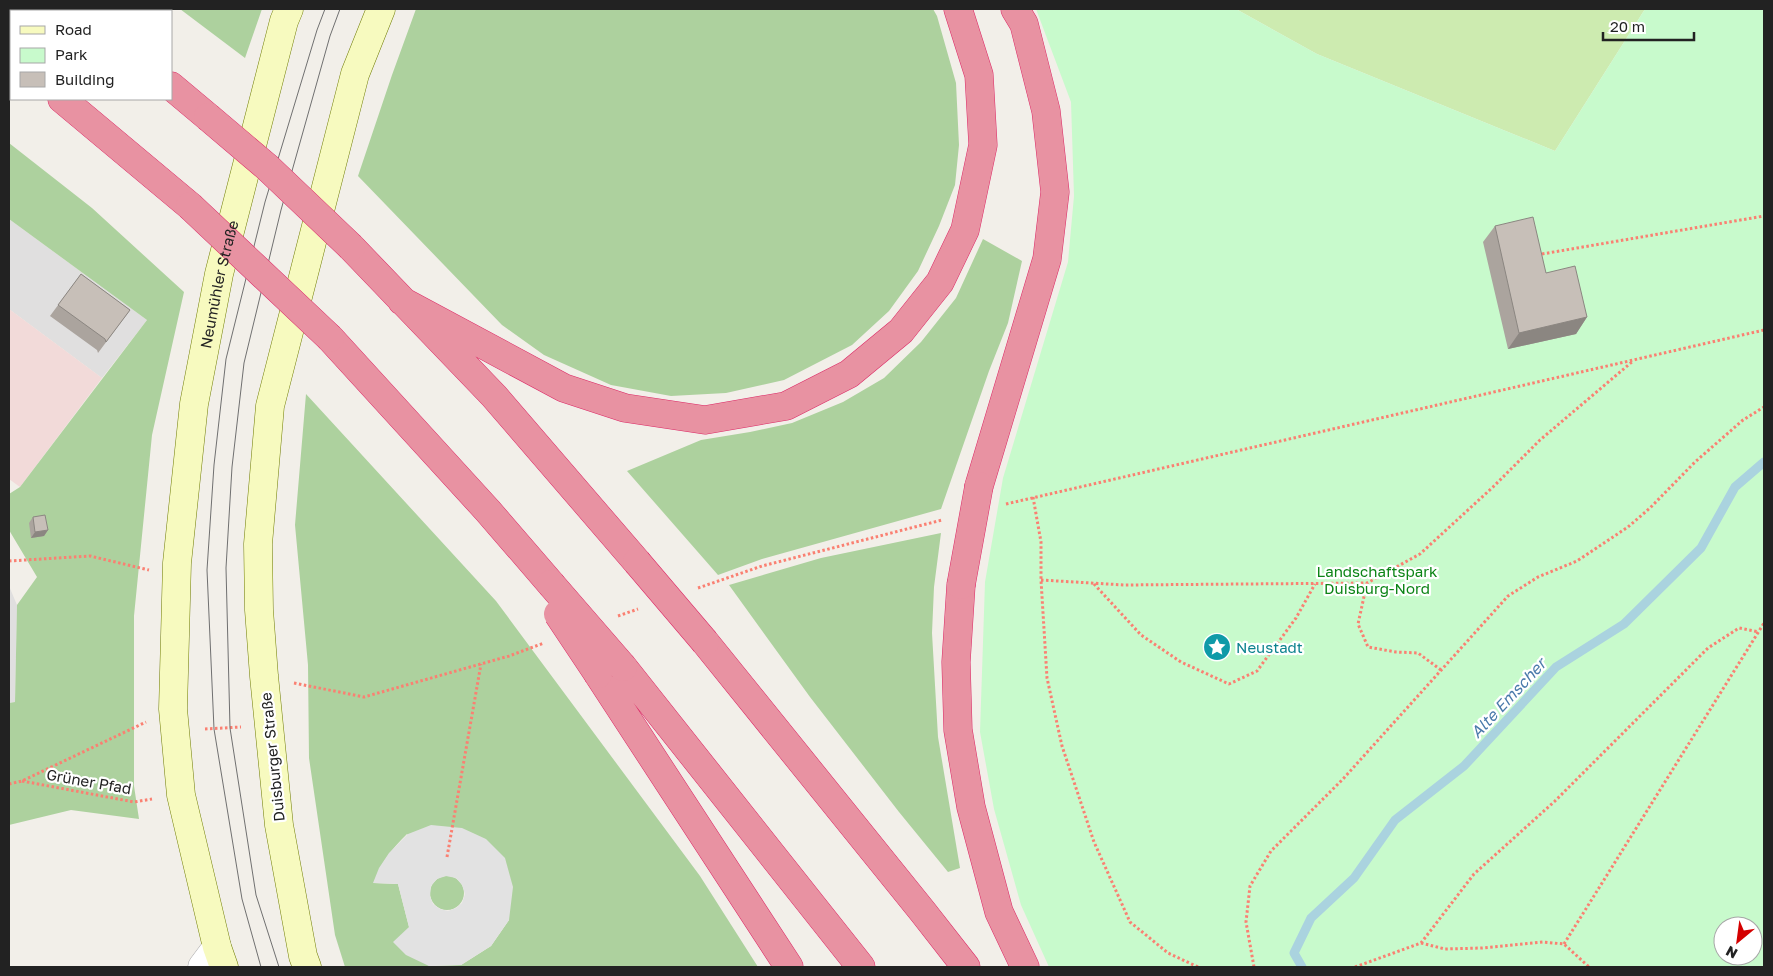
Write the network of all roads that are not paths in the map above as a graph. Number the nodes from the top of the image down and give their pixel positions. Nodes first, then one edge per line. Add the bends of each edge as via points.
1 (288, 9) edge
2 (381, 9) edge
3 (958, 9) edge
4 (1015, 9) edge
5 (172, 87) edge
6 (63, 100) edge
7 (402, 301) junction
8 (610, 670) junction
9 (214, 960) edge
10 (307, 967) edge
11 (789, 967) edge
12 (861, 967) edge
13 (966, 967) edge
14 (1025, 967) edge

1 - 9 main road, Neumühler Straße via 218,283 194,404 177,568 173,709 181,795
2 - 10 main road, Duisburger Straße via 355,74 270,406 258,544 259,610 279,825
3 - 7 highway via 979,75 983,145 965,230 940,282 901,331 849,374 786,406 705,420 624,408 564,388
4 - 14 highway, bridge via 1024,24 1046,111 1055,192 1047,260 979,486 960,584 956,662 958,730 971,807 999,912
5 - 7 highway, bridge via 267,167
6 - 8 highway, bridge via 190,206 330,338 488,511
7 - 13 highway, bridge via 494,396 705,642
8 - 11 highway
8 - 12 highway

